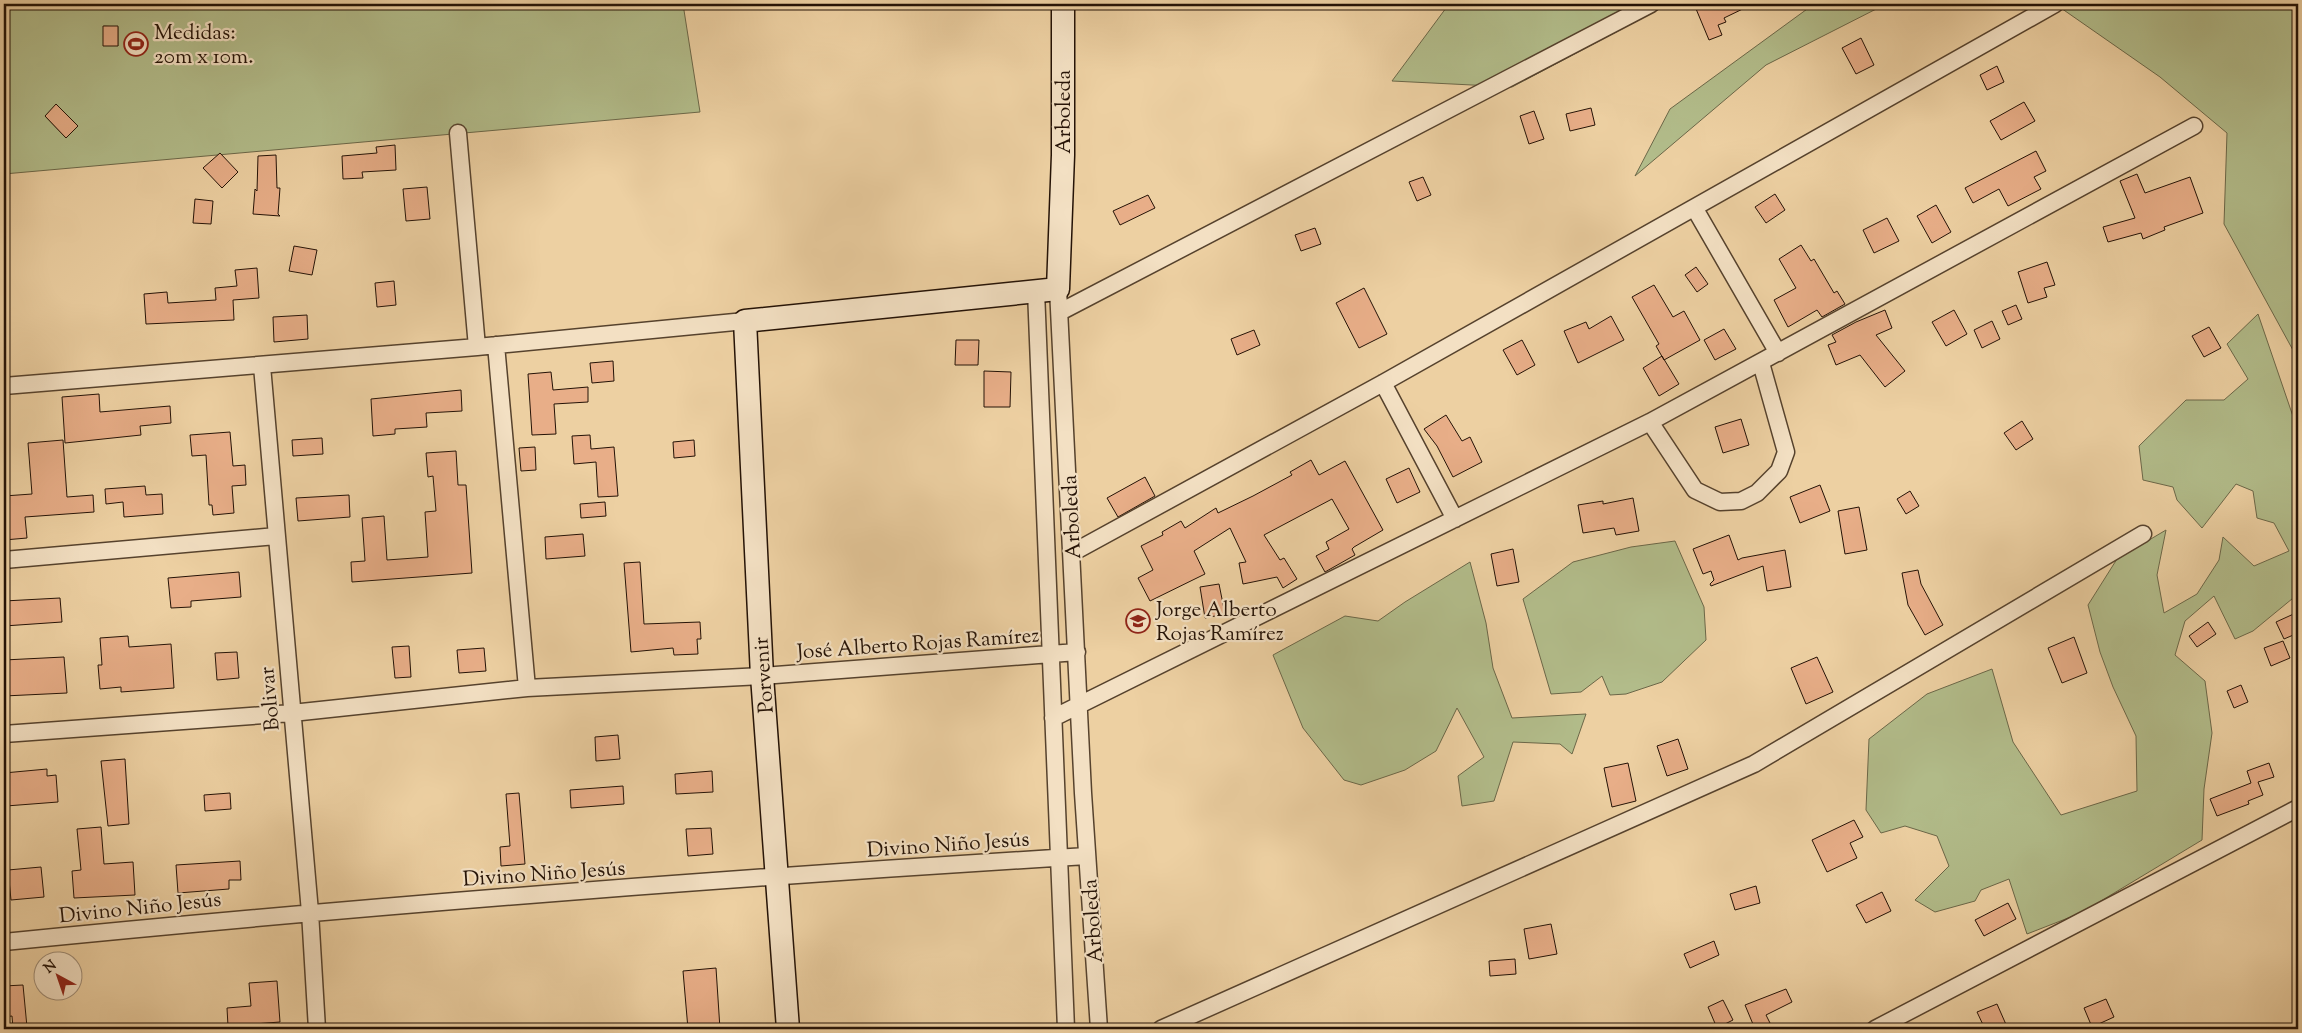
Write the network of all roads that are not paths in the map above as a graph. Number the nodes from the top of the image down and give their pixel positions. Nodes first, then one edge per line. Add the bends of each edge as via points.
1 (1063, 4) edge
2 (1651, 4) edge
3 (2055, 4) edge
4 (2194, 126) dead end
5 (458, 133) dead end
6 (1695, 209) junction
7 (1047, 290) junction
8 (1060, 312) junction
9 (745, 321) junction
10 (496, 345) junction
11 (478, 347) junction
12 (1778, 353) junction
13 (1761, 363) junction
14 (262, 366) junction
15 (1384, 383) junction
16 (4, 386) edge
17 (1650, 422) junction
18 (1455, 519) junction
19 (2143, 534) dead end
20 (276, 536) junction
21 (1072, 553) junction
22 (4, 560) edge
23 (1077, 652) junction
24 (1050, 654) junction
25 (762, 676) junction
26 (528, 688) junction
27 (1079, 706) junction
28 (292, 713) junction
29 (1053, 718) junction
30 (4, 734) edge
31 (2298, 808) edge
32 (1087, 856) junction
33 (1058, 858) junction
34 (777, 876) junction
35 (310, 912) junction
36 (4, 942) edge
37 (317, 1029) edge
38 (788, 1029) edge
39 (1066, 1029) edge
40 (1100, 1029) edge
41 (1161, 1029) edge
42 (1876, 1029) edge

1 - 7 street, Arboleda via 1063,155
2 - 8 street
3 - 6 street
4 - 12 street
5 - 11 street
6 - 12 street
6 - 15 street
7 - 8 street, Arboleda
7 - 9 street
7 - 24 street, Arboleda
8 - 21 street, Arboleda
9 - 10 street
9 - 25 street, Porvenir
10 - 11 street
10 - 26 street
11 - 14 street
12 - 13 street
13 - 17 street
13 - 17 street via 1786,452 1779,471 1756,493 1741,501 1720,502 1695,490
14 - 16 street
14 - 20 street, Bolivar
15 - 18 street
15 - 21 street
17 - 18 street
18 - 27 street
19 - 41 street via 1754,764
20 - 22 street
20 - 28 street, Bolivar
21 - 23 street, Arboleda
23 - 24 street, José Alberto Rojas Ramírez
23 - 27 street, Arboleda
24 - 25 street, José Alberto Rojas Ramírez
24 - 29 street, Arboleda
25 - 26 street, José Alberto Rojas Ramírez
25 - 34 street, Porvenir
26 - 28 street, José Alberto Rojas Ramírez
27 - 29 street
27 - 32 street, Arboleda
28 - 30 street, José Alberto Rojas Ramírez
28 - 35 street, Bolivar
29 - 33 street, Arboleda
31 - 42 street
32 - 33 street, Divino Niño Jesús
32 - 40 street, Arboleda
33 - 34 street, Divino Niño Jesús
33 - 39 street, Arboleda
34 - 35 street, Divino Niño Jesús
34 - 38 street, Porvenir
35 - 36 street, Divino Niño Jesús
35 - 37 street, Bolivar

